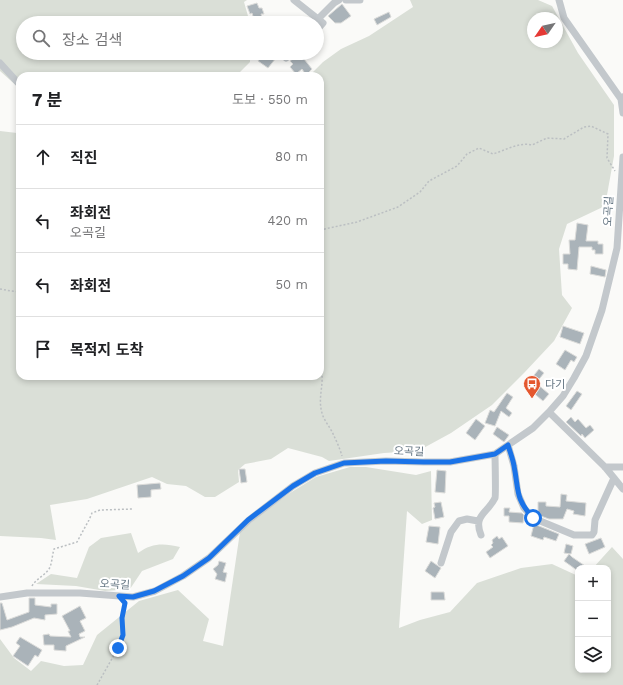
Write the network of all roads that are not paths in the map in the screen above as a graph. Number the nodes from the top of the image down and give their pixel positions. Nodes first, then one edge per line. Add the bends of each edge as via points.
1 (294, 0) edge
2 (339, 0) edge
3 (346, 0) edge
4 (360, 0) edge
5 (559, 0) edge
6 (315, 16) edge
7 (324, 17) edge
8 (0, 63) edge
9 (16, 81) edge
10 (622, 98) edge
11 (623, 112) edge
12 (623, 157) edge
13 (549, 412) junction
14 (508, 445) junction
15 (495, 454) junction
16 (605, 467) junction
17 (623, 467) edge
18 (614, 478) junction
19 (623, 489) edge
20 (478, 521) junction
21 (481, 535) dead end
22 (441, 563) dead end
23 (0, 597) edge

1 - 6 street
2 - 7 street
3 - 4 street
5 - 10 street via 564,18
8 - 9 street
10 - 11 street
12 - 13 street, 오곡길 via 617,248 602,310 586,356 563,396
13 - 14 street, 오곡길 via 533,428
13 - 16 street
14 - 15 street, 오곡길
14 - 18 street via 518,494 524,508 533,518 574,535 592,535 595,520
15 - 20 street via 496,496
15 - 23 street, 오곡길 via 450,462 344,463 315,473 248,520 209,558 183,576 154,591 133,597 28,593
16 - 17 street
16 - 18 street
18 - 19 street
20 - 21 street
20 - 22 street via 459,521 451,532

